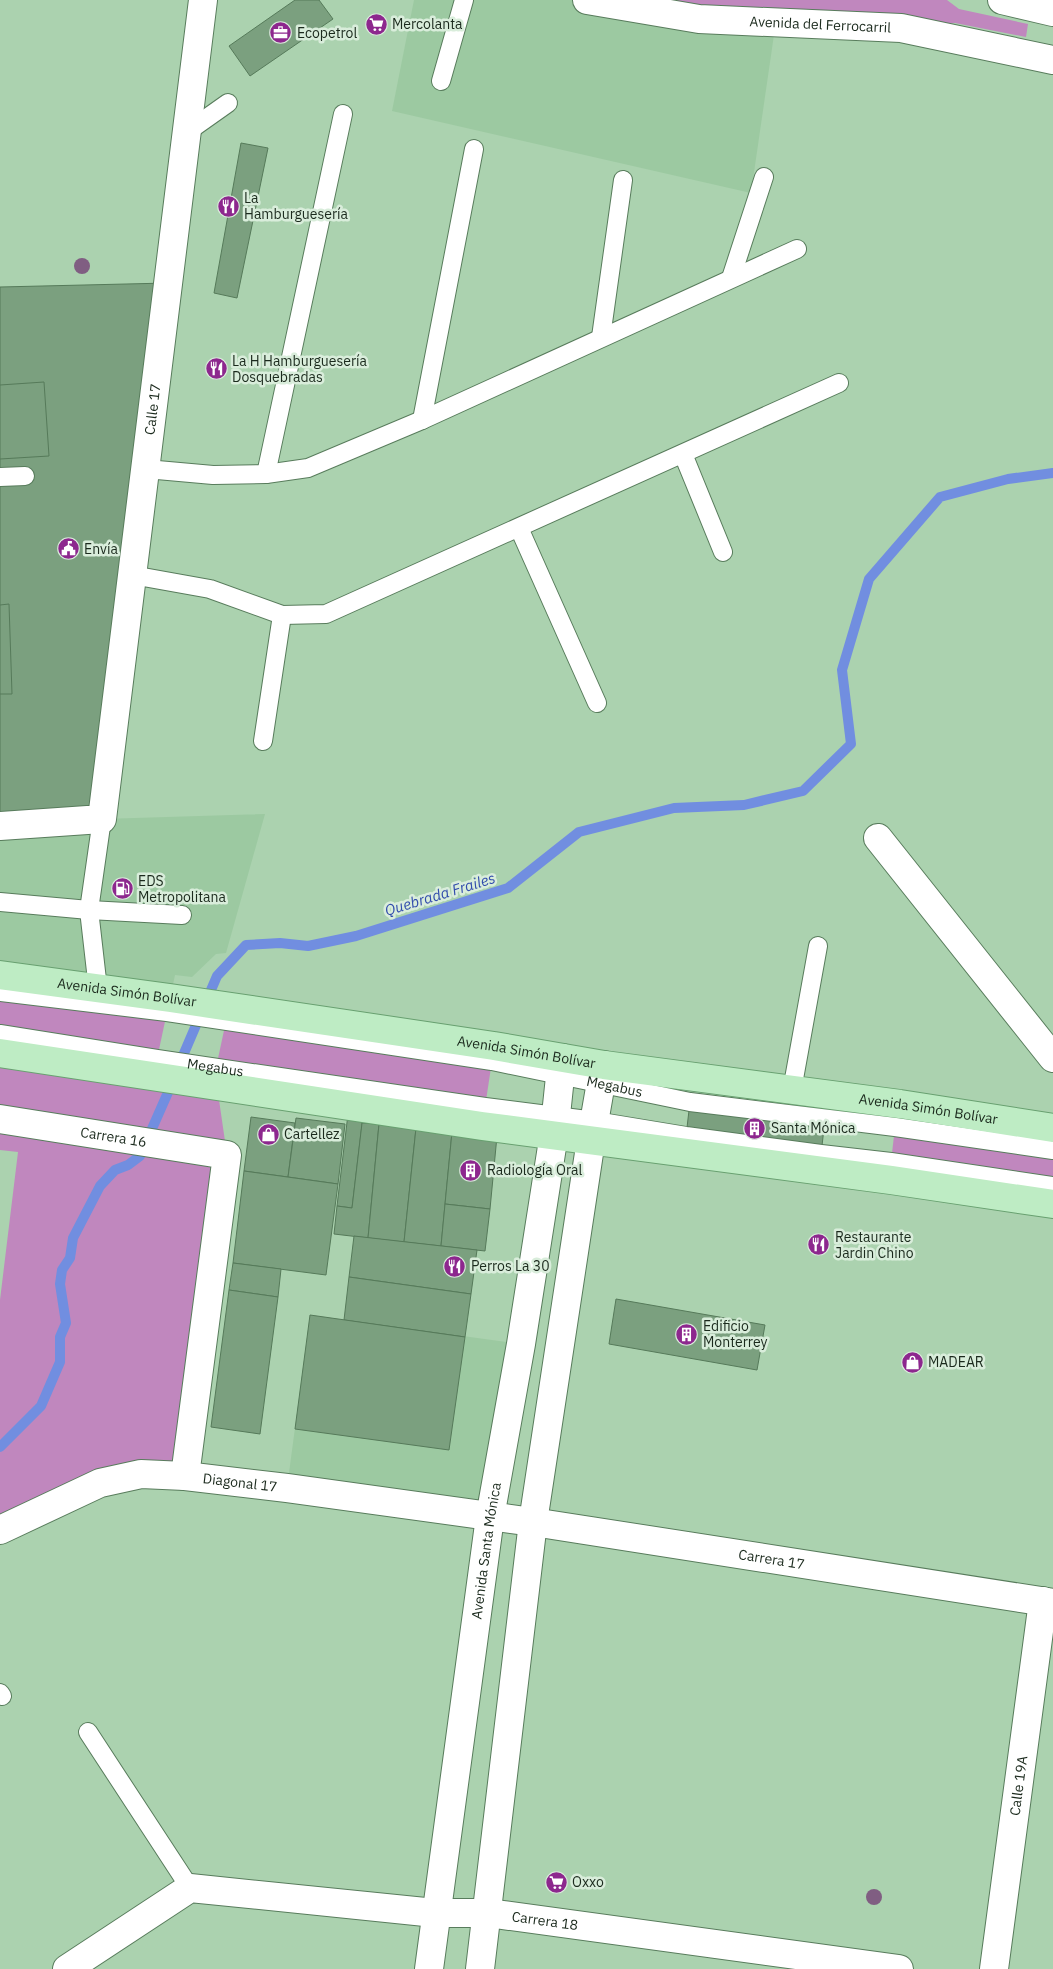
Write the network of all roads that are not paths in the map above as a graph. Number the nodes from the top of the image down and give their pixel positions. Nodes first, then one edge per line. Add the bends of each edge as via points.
1 (204, 0) edge
2 (464, 0) edge
3 (587, 0) edge
4 (1002, 0) edge
5 (1053, 12) edge
6 (1053, 60) edge
7 (441, 81) dead end
8 (228, 103) dead end
9 (343, 114) dead end
10 (187, 132) junction
11 (474, 149) dead end
12 (764, 177) dead end
13 (623, 180) dead end
14 (797, 249) dead end
15 (731, 278) junction
16 (601, 337) junction
17 (839, 384) dead end
18 (422, 420) junction
19 (683, 454) junction
20 (146, 469) junction
21 (266, 474) junction
22 (25, 476) dead end
23 (0, 477) edge
24 (519, 528) junction
25 (723, 552) dead end
26 (132, 575) junction
27 (282, 615) junction
28 (596, 703) dead end
29 (263, 741) dead end
30 (102, 819) junction
31 (0, 826) edge
32 (878, 838) dead end
33 (0, 902) edge
34 (88, 910) junction
35 (182, 915) dead end
36 (818, 946) dead end
37 (0, 976) edge
38 (98, 988) junction
39 (0, 992) edge
40 (169, 1005) junction
41 (0, 1034) edge
42 (0, 1053) edge
43 (1053, 1058) edge
44 (561, 1067) junction
45 (154, 1068) junction
46 (603, 1074) junction
47 (792, 1090) junction
48 (0, 1119) edge
49 (555, 1125) junction
50 (1053, 1128) edge
51 (593, 1130) junction
52 (1053, 1150) edge
53 (1053, 1186) edge
54 (1053, 1204) edge
55 (185, 1476) junction
56 (490, 1517) junction
57 (533, 1522) junction
58 (0, 1530) edge
59 (1048, 1602) edge
60 (88, 1732) dead end
61 (190, 1888) junction
62 (435, 1913) junction
63 (488, 1913) junction
64 (67, 1969) edge
65 (429, 1969) edge
66 (480, 1969) edge
67 (898, 1969) edge
68 (994, 1969) edge

1 - 10 street, Calle 17
2 - 7 lane
3 - 6 street, Avenida del Ferrocarril via 699,19 901,28
4 - 5 street
8 - 10 lane
9 - 21 lane
10 - 20 street, Calle 17
11 - 18 lane
12 - 15 lane
13 - 16 lane
14 - 15 lane
15 - 16 lane
16 - 18 lane
17 - 19 lane
18 - 21 lane via 308,468
19 - 24 lane
19 - 25 lane
20 - 21 lane via 213,475
20 - 26 street, Calle 17
22 - 23 lane
24 - 27 lane via 326,614
24 - 28 lane
26 - 27 lane via 210,590
26 - 30 street, Calle 17
27 - 29 lane
30 - 31 street
30 - 34 lane
32 - 43 street
33 - 34 lane
34 - 35 lane
34 - 38 lane
36 - 47 lane
37 - 38 main road, Avenida Simón Bolívar
38 - 40 main road, Avenida Simón Bolívar
39 - 40 lane
40 - 44 main road, Avenida Simón Bolívar via 494,1046
41 - 45 lane
42 - 45 main road
44 - 46 main road, Avenida Simón Bolívar
44 - 49 street, Avenida Santa Mónica
45 - 49 main road via 464,1123
46 - 47 main road, Avenida Simón Bolívar
46 - 51 street
46 - 52 lane, Megabus via 690,1102
47 - 50 main road, Avenida Simón Bolívar
48 - 55 street, Carrera 16 via 227,1155
49 - 51 main road
49 - 56 street, Avenida Santa Mónica
51 - 53 lane via 696,1137
51 - 54 main road
51 - 57 street
55 - 56 street, Diagonal 17
55 - 58 street, Diagonal 17 via 141,1474 100,1483
56 - 57 street, Carrera 17
56 - 62 street, Avenida Santa Mónica
57 - 59 street, Carrera 17
57 - 63 street
59 - 68 street, Calle 19A
60 - 61 lane
61 - 62 street, Carrera 18
61 - 64 street
62 - 63 street, Carrera 18
62 - 65 street, Avenida Santa Mónica
63 - 66 street
63 - 67 street, Carrera 18

